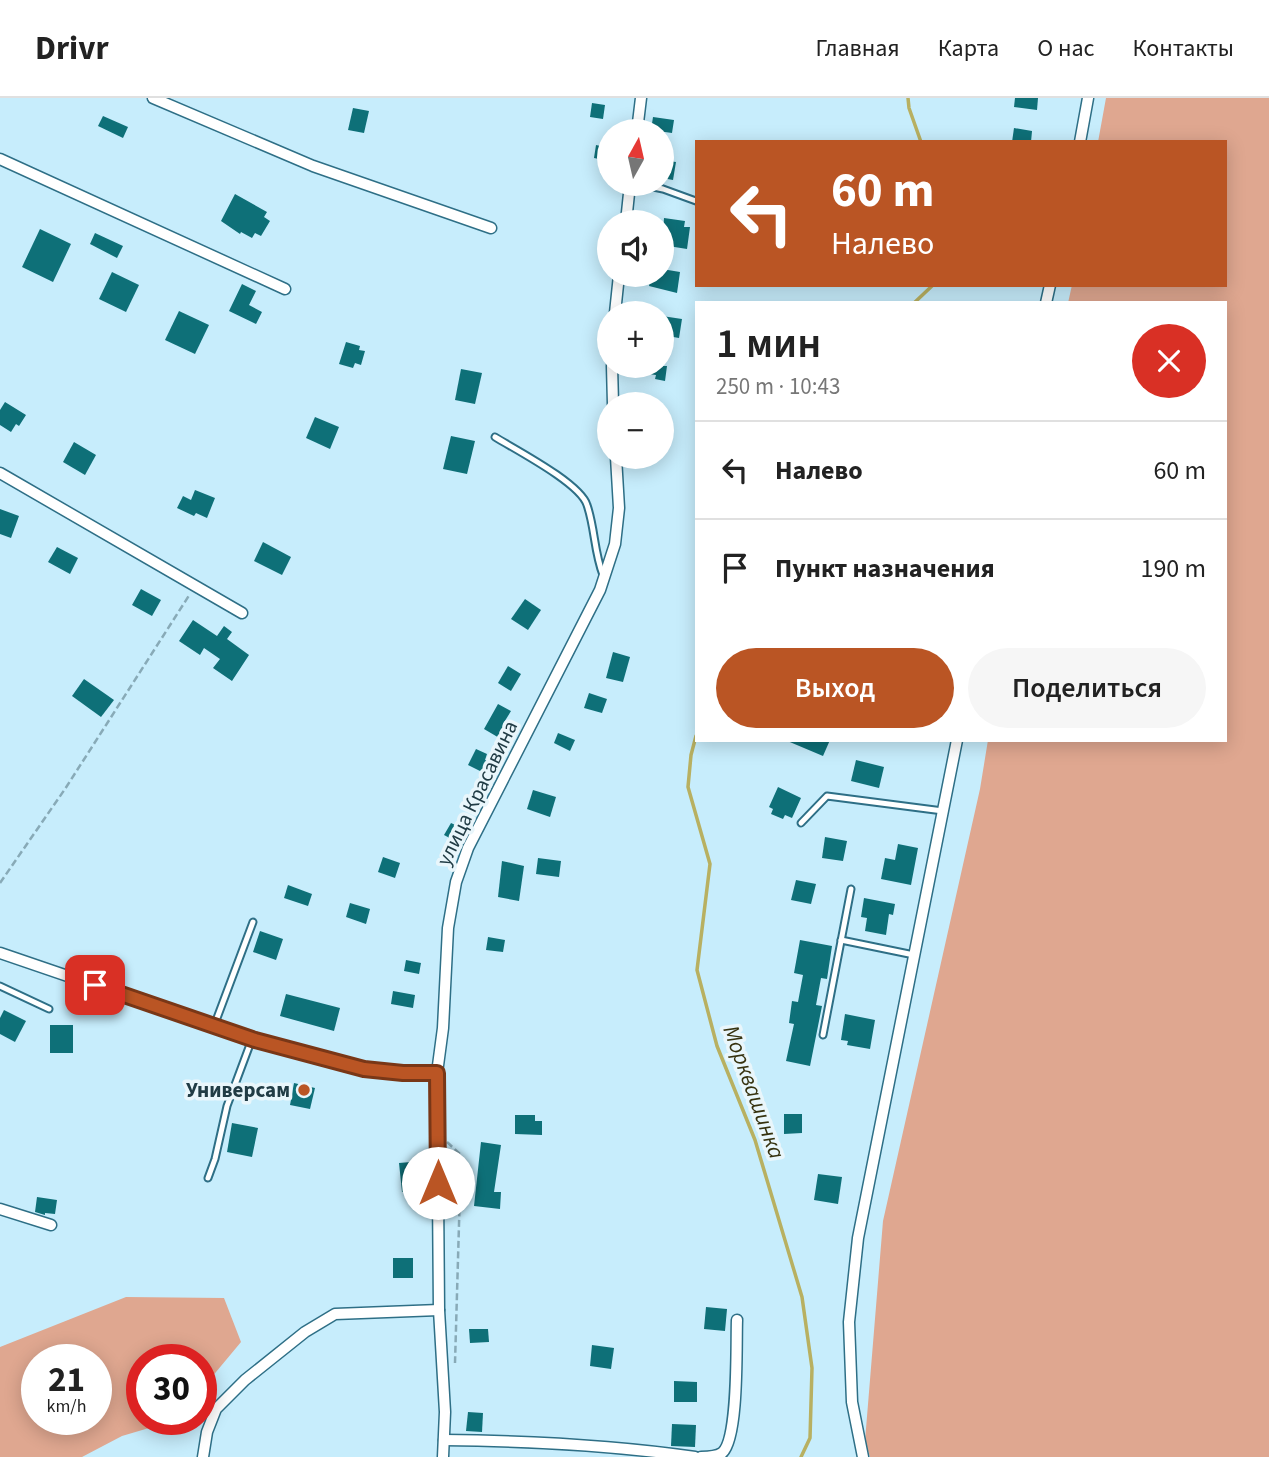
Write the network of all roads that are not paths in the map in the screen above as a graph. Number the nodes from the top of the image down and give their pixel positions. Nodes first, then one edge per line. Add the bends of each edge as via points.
1 (153, 98) edge
2 (641, 98) edge
3 (1088, 98) edge
4 (638, 119) edge
5 (1080, 140) edge
6 (0, 159) edge
7 (674, 193) edge
8 (695, 201) edge
9 (491, 228) dead end
10 (285, 289) dead end
11 (495, 437) dead end
12 (617, 469) edge
13 (0, 473) edge
14 (604, 578) junction
15 (242, 612) dead end
16 (957, 742) edge
17 (943, 811) junction
18 (800, 823) dead end
19 (851, 889) dead end
20 (253, 922) dead end
21 (841, 940) junction
22 (0, 953) edge
23 (915, 955) junction
24 (0, 986) edge
25 (48, 1009) dead end
26 (214, 1026) junction
27 (823, 1035) dead end
28 (253, 1039) junction
29 (437, 1073) junction
30 (208, 1178) dead end
31 (0, 1209) edge
32 (51, 1225) dead end
33 (439, 1310) junction
34 (737, 1320) dead end
35 (443, 1440) junction
36 (203, 1457) edge
37 (443, 1457) edge
38 (695, 1457) edge
39 (701, 1457) edge
40 (863, 1457) edge

1 - 9 street via 313,166
2 - 4 street
3 - 5 street
6 - 10 street
7 - 8 lane
11 - 14 lane via 576,488 587,503
12 - 14 street, улица Красавина via 615,544
13 - 15 street
14 - 29 street, улица Красавина via 468,848 456,882
16 - 17 street
17 - 18 lane via 827,796
17 - 23 street
19 - 21 lane
20 - 26 lane
21 - 23 lane
21 - 27 lane
22 - 26 street
23 - 40 street via 858,1238 849,1322 852,1402
24 - 25 lane
26 - 28 street
28 - 29 street via 364,1069
28 - 30 lane via 227,1105
29 - 33 street, улица Красавина
31 - 32 street
33 - 35 street, улица Красавина
33 - 36 street via 335,1314 305,1332 216,1409
34 - 39 street via 731,1438 723,1452
35 - 37 street, улица Красавина
35 - 38 street via 638,1448

